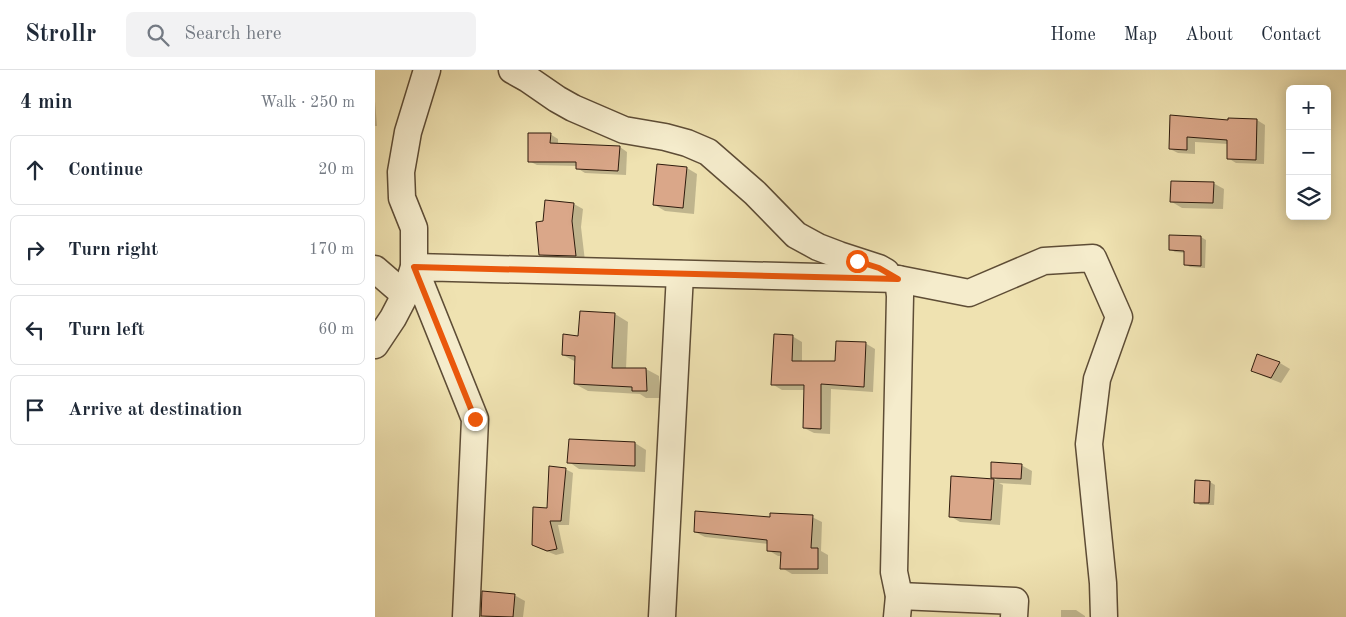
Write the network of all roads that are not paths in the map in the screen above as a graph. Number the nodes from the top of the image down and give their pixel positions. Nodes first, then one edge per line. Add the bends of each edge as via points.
1 (427, 70) edge
2 (512, 70) edge
3 (414, 267) junction
4 (375, 269) edge
5 (680, 274) junction
6 (898, 279) junction
7 (405, 295) junction
8 (375, 345) edge
9 (898, 606) edge
10 (466, 617) edge
11 (662, 617) edge
12 (1015, 617) edge
13 (1103, 617) edge

1 - 3 street via 407,132 401,172 402,198 414,228
2 - 6 street via 573,108 624,130 665,136 708,152 755,193 795,235 818,247 879,268
3 - 5 street
3 - 7 street
3 - 10 street via 475,419
4 - 7 street
5 - 6 street
5 - 11 street
6 - 9 street via 893,572
6 - 13 street via 969,293 1044,262 1093,258 1119,316 1097,379 1089,444 1103,583
7 - 8 street
9 - 12 street via 1015,601

